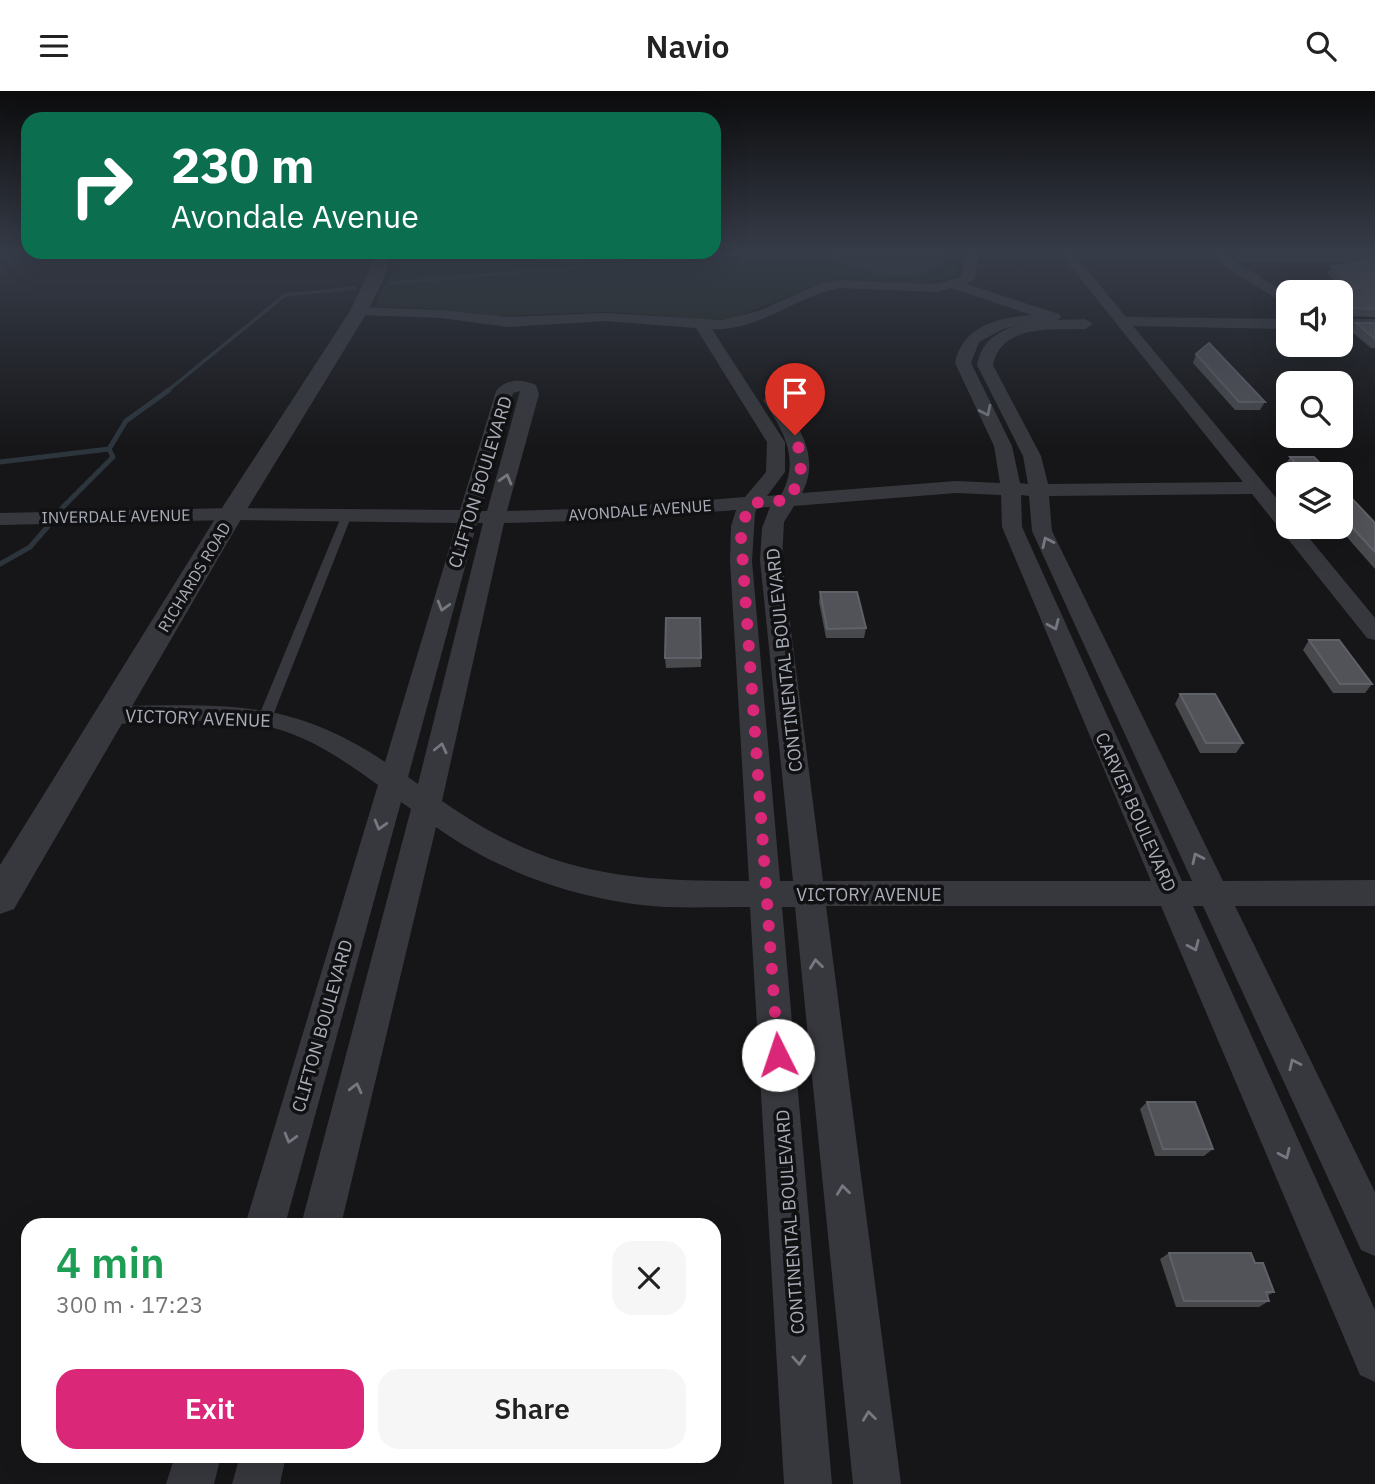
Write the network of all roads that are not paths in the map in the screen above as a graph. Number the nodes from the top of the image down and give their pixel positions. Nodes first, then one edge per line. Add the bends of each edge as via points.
1 (355, 318) edge
2 (475, 318) edge
3 (585, 318) edge
4 (620, 318) edge
5 (743, 318) edge
6 (1048, 318) edge
7 (1058, 318) edge
8 (1120, 318) edge
9 (711, 324) junction
10 (1085, 324) junction
11 (1276, 324) edge
12 (1353, 324) edge
13 (1375, 324) edge
14 (1126, 325) junction
15 (1259, 488) junction
16 (1010, 489) junction
17 (1039, 490) junction
18 (789, 500) junction
19 (752, 503) junction
20 (1276, 510) edge
21 (231, 514) junction
22 (346, 517) junction
23 (482, 517) junction
24 (0, 519) edge
25 (1299, 539) edge
26 (1375, 633) edge
27 (112, 715) junction
28 (265, 719) junction
29 (392, 781) junction
30 (428, 803) junction
31 (808, 893) junction
32 (1375, 893) edge
33 (767, 894) junction
34 (1214, 894) junction
35 (1172, 895) junction
36 (0, 898) edge
37 (267, 1218) edge
38 (323, 1218) edge
39 (1375, 1237) edge
40 (1375, 1360) edge
41 (196, 1463) edge
42 (261, 1463) edge
43 (190, 1484) edge
44 (256, 1484) edge
45 (808, 1484) edge
46 (877, 1484) edge

1 - 21 street, RICHARDS ROAD
2 - 3 street via 508,322
4 - 9 street
5 - 9 street
6 -> 16 street, CARVER BOULEVARD via 996,326 972,338 963,355 1003,446
7 - 10 street
8 - 14 street
9 - 18 street, CONTINENTAL BOULEVARD via 795,435 803,462
9 - 19 street, CONTINENTAL BOULEVARD via 776,442 777,474
10 - 14 street
10 - 17 street, CARVER BOULEVARD via 1010,333 993,341 985,352 985,365 1032,456
11 - 14 street
12 - 13 street
14 - 15 street
15 - 17 street, AVONDALE AVENUE
15 - 20 street
16 - 17 street, AVONDALE AVENUE
16 - 18 street, AVONDALE AVENUE via 956,487
16 -> 35 street, CARVER BOULEVARD via 1018,545
34 -> 17 street, CARVER BOULEVARD via 1042,531
18 - 19 street, AVONDALE AVENUE
18 - 31 street, CONTINENTAL BOULEVARD via 777,513 771,560
19 - 23 street, AVONDALE AVENUE via 608,514
19 - 33 street, CONTINENTAL BOULEVARD via 744,519 741,561
21 - 22 street, AVONDALE AVENUE
21 - 24 street, INVERDALE AVENUE
21 - 27 street, RICHARDS ROAD
22 - 23 street, AVONDALE AVENUE
22 - 28 lane
23 -> 29 street, CLIFTON BOULEVARD
30 -> 23 street, CLIFTON BOULEVARD
25 - 26 street
27 - 28 street, VICTORY AVENUE
27 - 36 street, RICHARDS ROAD
28 - 29 street, VICTORY AVENUE via 314,733
29 - 30 street, VICTORY AVENUE
29 -> 37 street, CLIFTON BOULEVARD
30 - 33 street, VICTORY AVENUE via 451,822 537,866 596,885 665,894
38 -> 30 street, CLIFTON BOULEVARD
31 - 33 street, VICTORY AVENUE
31 - 35 street, VICTORY AVENUE
46 -> 31 street, CONTINENTAL BOULEVARD
32 - 34 street, VICTORY AVENUE
33 -> 45 street, CONTINENTAL BOULEVARD
34 - 35 street, VICTORY AVENUE
39 -> 34 street, CARVER BOULEVARD
35 -> 40 street, CARVER BOULEVARD
41 - 43 street
42 - 44 street

